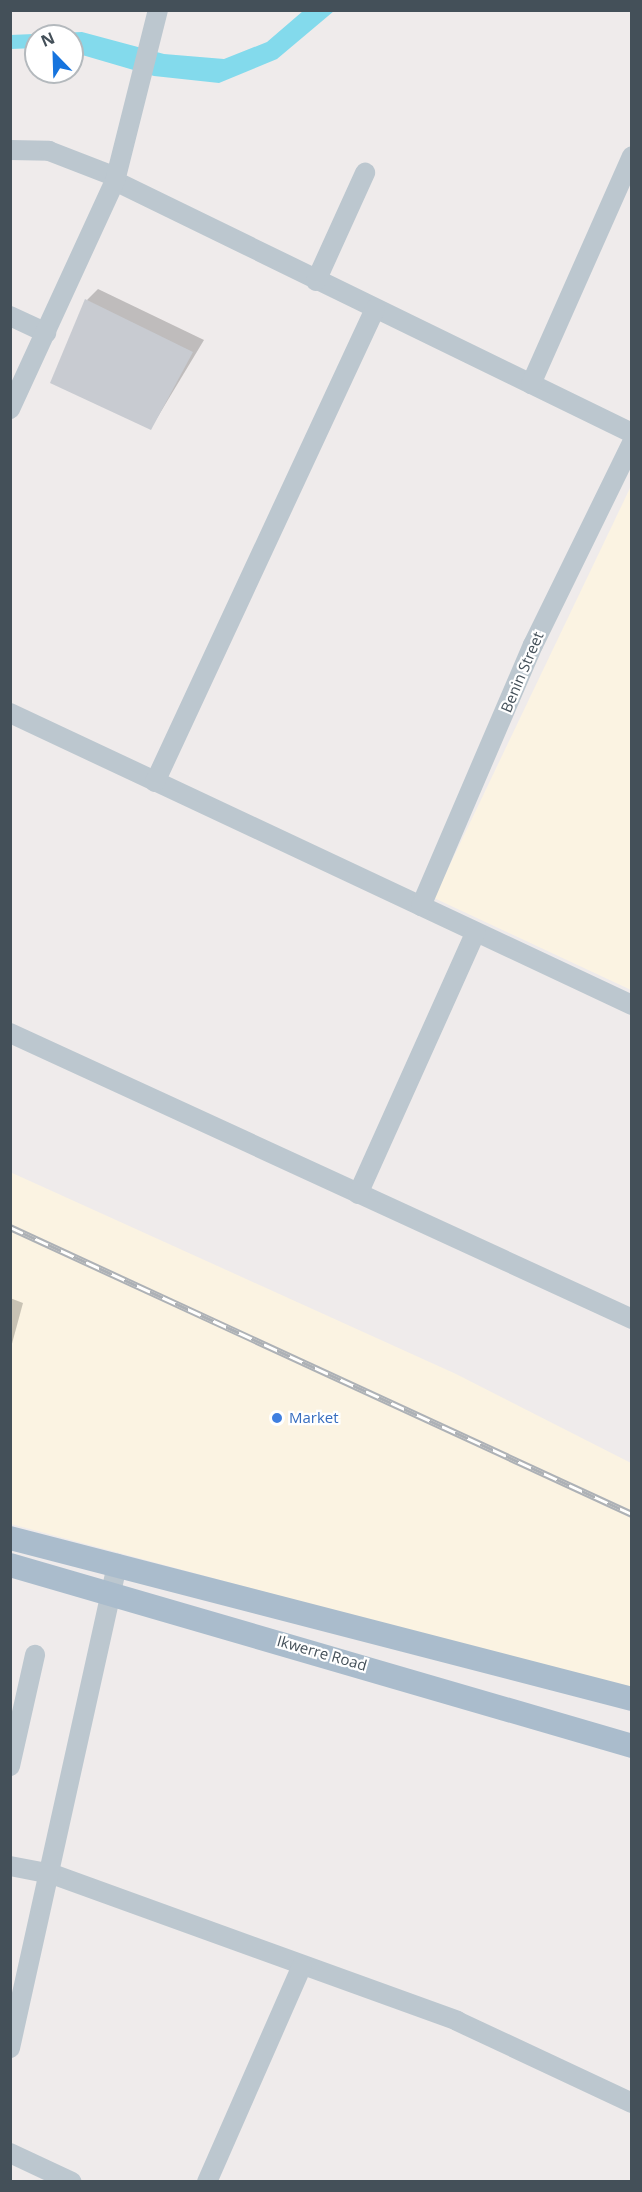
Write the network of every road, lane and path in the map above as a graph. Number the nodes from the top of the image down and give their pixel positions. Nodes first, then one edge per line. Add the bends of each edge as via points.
1 (156, 18) edge
2 (10, 150) edge
3 (632, 156) edge
4 (365, 173) dead end
5 (116, 179) junction
6 (316, 281) junction
7 (375, 309) junction
8 (10, 316) edge
9 (46, 333) junction
10 (531, 384) junction
11 (10, 409) edge
12 (632, 433) edge
13 (632, 443) edge
14 (10, 713) edge
15 (155, 782) junction
16 (421, 906) junction
17 (476, 932) junction
18 (632, 1005) edge
19 (10, 1033) edge
20 (358, 1194) junction
21 (632, 1319) edge
22 (10, 1538) edge
23 (117, 1564) junction
24 (10, 1565) edge
25 (110, 1590) junction
26 (35, 1655) dead end
27 (632, 1699) edge
28 (632, 1746) edge
29 (10, 1766) edge
30 (10, 1866) edge
31 (52, 1874) junction
32 (302, 1966) junction
33 (10, 2048) edge
34 (632, 2103) edge
35 (10, 2153) edge
36 (72, 2181) edge
37 (207, 2181) edge

1 - 5 street
2 - 5 street via 50,151
3 - 10 street
4 - 6 street
5 - 6 street
5 - 9 street
6 - 7 street
7 - 10 street
7 - 15 street
8 - 9 street
9 - 11 street
10 - 12 street
13 - 16 street, Benin Street via 532,645
14 - 15 street
15 - 16 street
16 - 17 street
17 - 18 street
17 - 20 street
19 - 20 street
20 - 21 street
22 - 23 main road
23 - 25 street
23 - 27 main road
24 - 25 main road, Ikwerre Road
25 - 28 main road, Ikwerre Road
25 - 31 street
26 - 29 street
30 - 31 street
31 - 32 street
31 - 33 street
32 - 34 street via 457,2021
32 - 37 street
35 - 36 street

